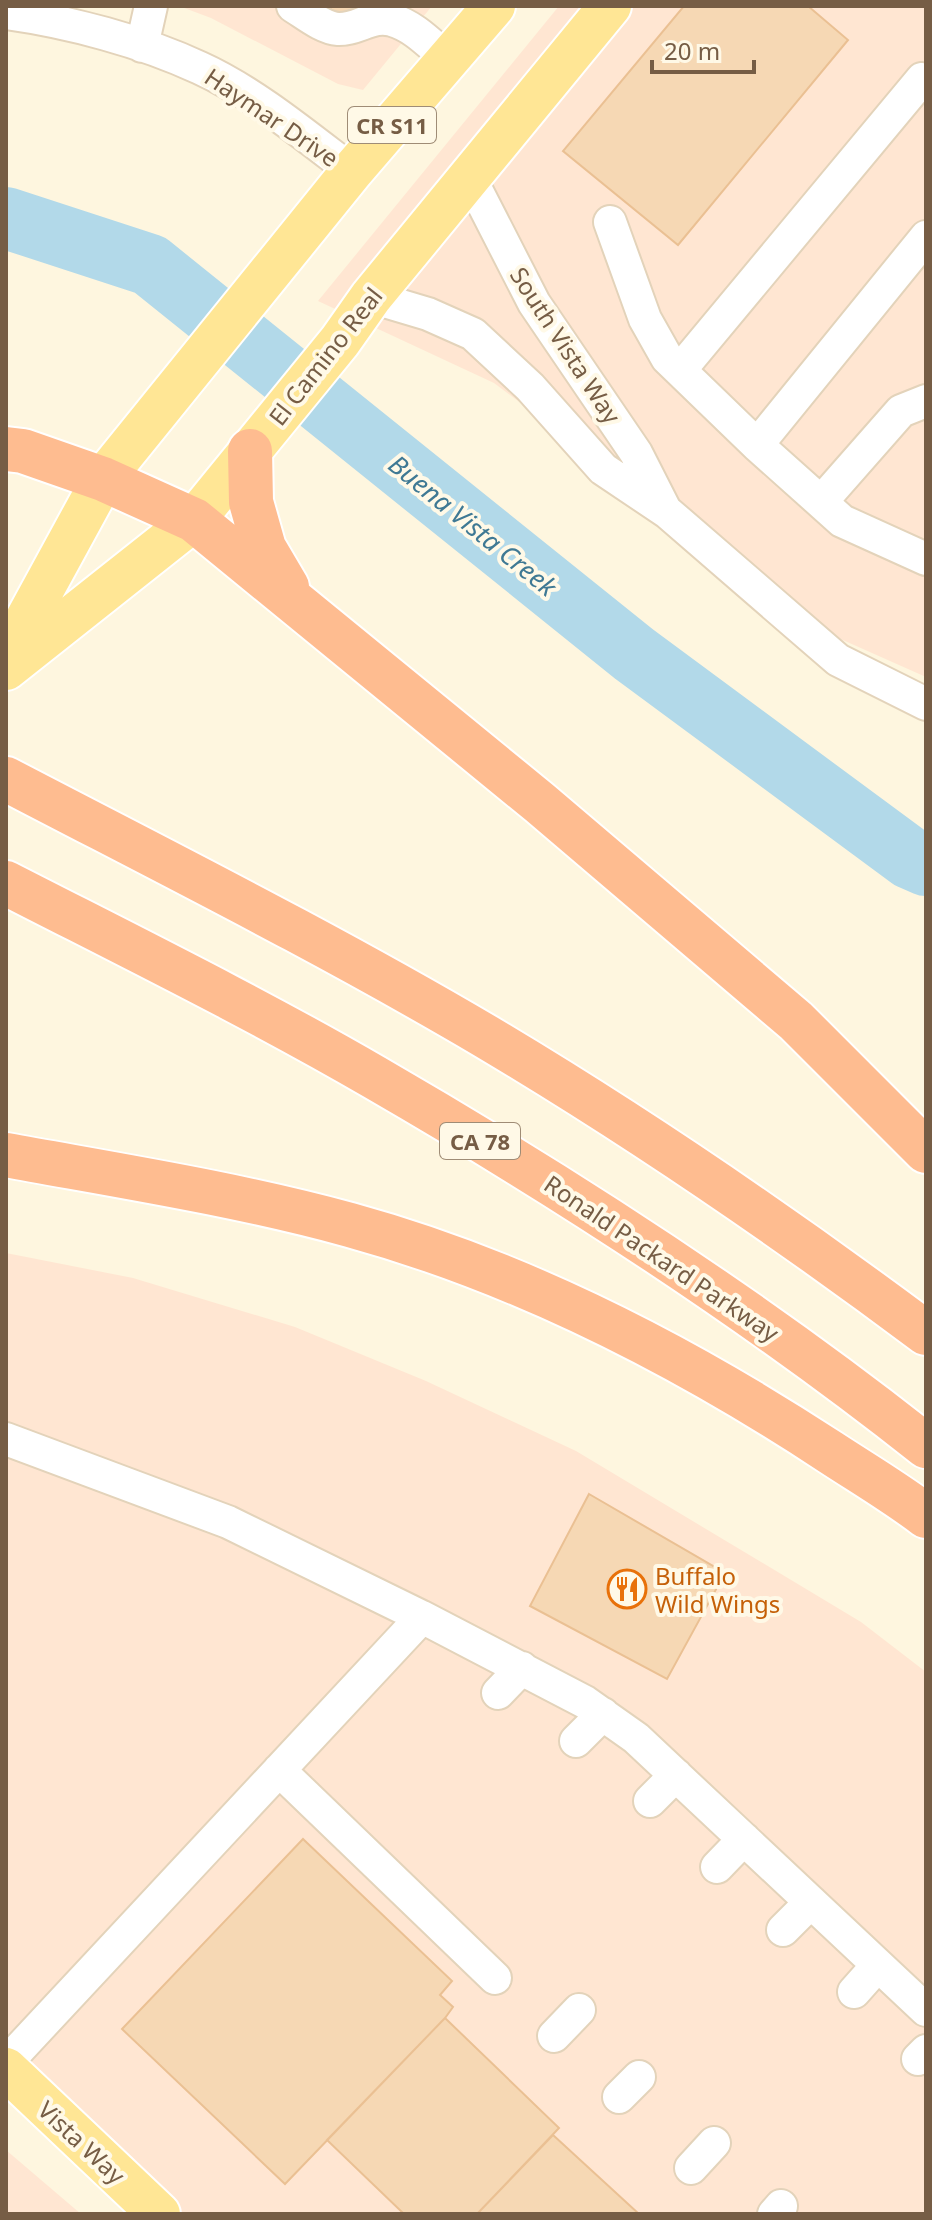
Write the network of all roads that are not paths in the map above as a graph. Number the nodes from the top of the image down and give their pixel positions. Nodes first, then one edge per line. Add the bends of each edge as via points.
1 (151, 6) edge
2 (293, 6) edge
3 (494, 6) edge
4 (610, 6) edge
5 (396, 12) edge
6 (6, 13) edge
7 (142, 46) junction
8 (448, 59) junction
9 (926, 82) edge
10 (352, 171) junction
11 (469, 176) junction
12 (610, 222) dead end
13 (926, 237) edge
14 (371, 297) junction
15 (680, 370) junction
16 (926, 401) edge
17 (757, 445) junction
18 (6, 449) edge
19 (250, 451) junction
20 (103, 479) junction
21 (821, 502) junction
22 (667, 512) junction
23 (194, 520) junction
24 (926, 559) edge
25 (294, 600) junction
26 (6, 657) edge
27 (6, 669) edge
28 (926, 704) edge
29 (6, 779) edge
30 (6, 883) edge
31 (926, 1151) edge
32 (6, 1155) edge
33 (926, 1333) edge
34 (6, 1439) edge
35 (926, 1446) edge
36 (926, 1516) edge
37 (422, 1617) junction
38 (522, 1668) junction
39 (498, 1693) dead end
40 (603, 1714) junction
41 (576, 1741) dead end
42 (279, 1770) junction
43 (676, 1775) junction
44 (650, 1801) dead end
45 (744, 1839) junction
46 (717, 1867) dead end
47 (811, 1902) junction
48 (783, 1930) dead end
49 (494, 1965) dead end
50 (878, 1965) junction
51 (854, 1992) dead end
52 (579, 2010) dead end
53 (926, 2010) edge
54 (554, 2036) dead end
55 (6, 2063) edge
56 (6, 2069) edge
57 (714, 2143) dead end
58 (691, 2168) dead end
59 (159, 2214) edge

1 - 7 street
2 - 5 street via 340,29
3 - 8 main road, CR S11
4 - 11 main road, El Camino Real
5 - 8 street
6 - 7 street, Haymar Drive
7 - 10 street, Haymar Drive via 201,68
8 - 10 main road, CR S11
9 - 15 street via 922,79
10 - 20 main road, CR S11
11 - 14 main road, El Camino Real
11 - 22 street, South Vista Way via 534,303 636,453
12 - 15 street via 645,319
13 - 17 street
14 - 19 main road, El Camino Real
14 - 22 street, South Vista Way via 473,334 530,387 603,469
15 - 17 street
16 - 21 street via 901,411
17 - 21 street
18 - 20 highway
19 - 23 main road, El Camino Real
19 - 25 highway via 251,502 264,548
20 - 23 highway
20 - 26 main road, CR S11
21 - 24 street via 842,521
22 - 28 street, South Vista Way via 838,660
23 - 25 highway
23 - 27 main road, El Camino Real
25 - 31 highway via 796,1021
29 - 33 highway via 355,962 486,1037 800,1239
30 - 35 highway, Ronald Packard Parkway / CA 78 via 373,1076 577,1199 775,1332
32 - 36 highway via 294,1210 425,1250 548,1296 635,1337 780,1419
34 - 37 street via 228,1522
37 - 38 street
37 - 42 street
38 - 39 street
38 - 40 street
40 - 41 street
40 - 43 street
42 - 49 street via 363,1833
42 - 55 street
43 - 44 street
43 - 45 street
45 - 46 street
45 - 47 street
47 - 48 street
47 - 50 street
50 - 51 street
50 - 53 street
52 - 54 street
56 - 59 main road, Vista Way
57 - 58 street

